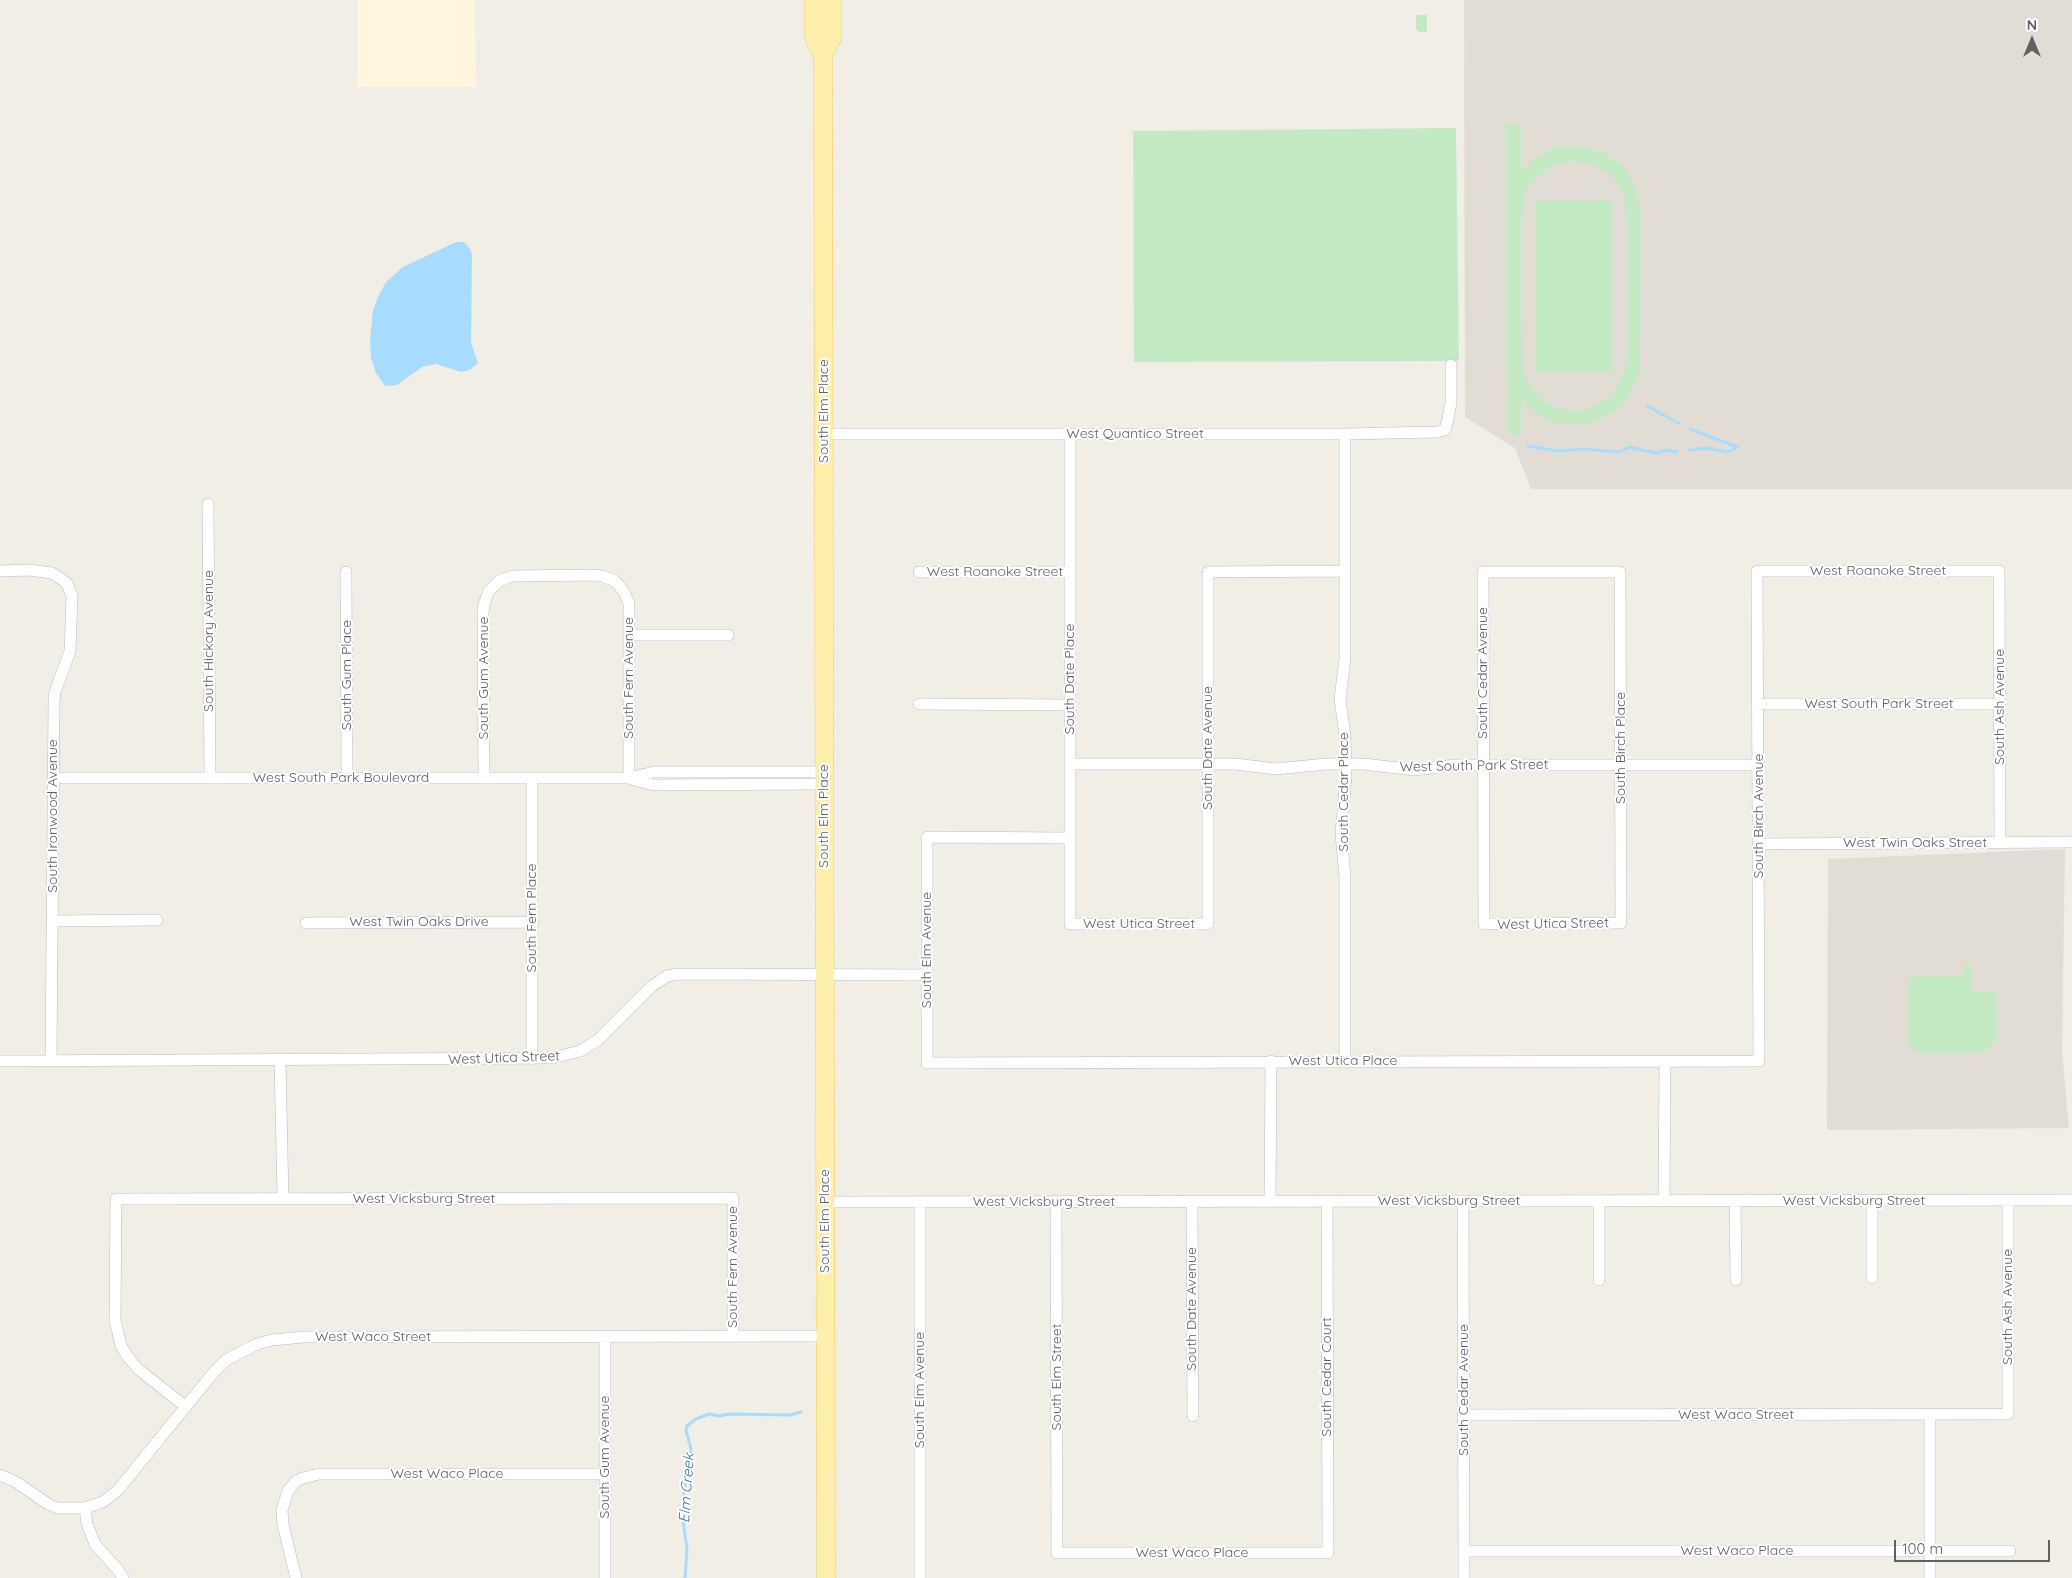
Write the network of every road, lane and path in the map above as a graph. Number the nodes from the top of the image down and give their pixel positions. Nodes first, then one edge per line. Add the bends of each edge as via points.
1 (814, 0) edge
2 (832, 0) edge
3 (823, 55) junction
4 (1451, 365) dead end
5 (824, 434) junction
6 (1070, 434) junction
7 (1345, 434) junction
8 (208, 504) dead end
9 (0, 571) edge
10 (1345, 571) junction
11 (1758, 571) joint
12 (2000, 571) joint
13 (346, 572) dead end
14 (919, 572) dead end
15 (1070, 572) junction
16 (1620, 572) joint
17 (615, 582) joint
18 (728, 634) dead end
19 (630, 635) junction
20 (920, 704) dead end
21 (1758, 704) junction
22 (1999, 704) junction
23 (1070, 705) junction
24 (1070, 764) junction
25 (1208, 764) junction
26 (1345, 764) junction
27 (1483, 765) junction
28 (1621, 765) junction
29 (1759, 765) junction
30 (53, 778) junction
31 (210, 778) junction
32 (347, 778) junction
33 (484, 778) junction
34 (532, 778) junction
35 (630, 778) junction
36 (824, 778) junction
37 (1070, 838) junction
38 (2000, 842) junction
39 (2072, 842) edge
40 (1759, 844) junction
41 (157, 920) dead end
42 (53, 921) junction
43 (533, 922) junction
44 (306, 923) dead end
45 (1621, 923) joint
46 (1070, 924) joint
47 (1208, 924) joint
48 (1484, 924) joint
49 (825, 974) junction
50 (927, 975) junction
51 (532, 1059) junction
52 (0, 1060) edge
53 (51, 1060) junction
54 (280, 1060) junction
55 (1270, 1061) junction
56 (1345, 1061) junction
57 (1665, 1061) junction
58 (1759, 1061) joint
59 (927, 1063) joint
60 (733, 1198) joint
61 (282, 1199) junction
62 (2008, 1200) junction
63 (2072, 1200) edge
64 (1463, 1201) junction
65 (1599, 1201) junction
66 (1664, 1201) junction
67 (1735, 1201) junction
68 (1872, 1201) junction
69 (825, 1202) junction
70 (920, 1202) junction
71 (1056, 1202) junction
72 (1192, 1202) junction
73 (1270, 1202) junction
74 (1327, 1202) junction
75 (1872, 1278) dead end
76 (1599, 1280) dead end
77 (1736, 1280) dead end
78 (733, 1336) junction
79 (826, 1336) junction
80 (605, 1337) junction
81 (186, 1408) junction
82 (2008, 1414) joint
83 (1463, 1415) junction
84 (1930, 1415) junction
85 (1193, 1416) dead end
86 (605, 1474) junction
87 (0, 1475) edge
88 (85, 1508) junction
89 (1464, 1551) junction
90 (1930, 1551) junction
91 (2010, 1551) dead end
92 (1057, 1553) joint
93 (1328, 1553) joint
94 (123, 1578) edge
95 (296, 1578) edge
96 (605, 1578) edge
97 (826, 1578) edge
98 (920, 1578) edge
99 (1464, 1578) edge
100 (1930, 1578) edge

1 - 3 main road, South Elm Place via 814,38
2 - 3 main road, South Elm Place via 832,38
3 - 5 main road, South Elm Place
4 - 7 street, West Quantico Street via 1451,403 1445,430
5 - 6 street, West Quantico Street
5 - 36 main road, South Elm Place
6 - 7 street, West Quantico Street
6 - 15 street, South Date Place
7 - 10 street, South Cedar Place
8 - 31 street, South Hickory Avenue
9 - 30 street, South Ironwood Avenue via 41,571 62,578 72,596 69,656 55,692
10 - 25 street, South Date Avenue via 1208,572
10 - 26 street, South Cedar Place via 1345,658 1340,699
11 - 12 street, West Roanoke Street
11 - 21 street, South Birch Avenue
12 - 22 street, South Ash Avenue
13 - 32 street, South Gum Place
14 - 15 street, West Roanoke Street
15 - 23 street, South Date Place
16 - 27 street, South Cedar Avenue via 1483,572
16 - 28 street, South Birch Place
17 - 19 street, South Fern Avenue via 629,602
17 - 33 street, South Gum Avenue via 594,575 512,576 499,581 489,591 483,612
18 - 19 street
19 - 35 street, South Fern Avenue
20 - 23 street
21 - 22 street, West South Park Street
21 - 29 street, South Birch Avenue
22 - 38 street, South Ash Avenue
23 - 24 street, South Date Place
24 - 25 street, West South Park Street
24 - 37 street, South Date Place
25 - 26 street, West South Park Street via 1276,769
25 - 47 street, South Date Avenue
26 - 27 street, West South Park Street via 1414,770
26 - 56 street, South Cedar Place via 1341,834 1345,876
27 - 28 street, West South Park Street
27 - 48 street, South Cedar Avenue
28 - 29 street, West South Park Street
28 - 45 street, South Birch Place
29 - 40 street, South Birch Avenue
30 - 31 street, West South Park Boulevard
30 - 42 street, South Ironwood Avenue
31 - 32 street, West South Park Boulevard
32 - 33 street, West South Park Boulevard
33 - 34 street, West South Park Boulevard
34 - 35 street, West South Park Boulevard
34 - 43 street, South Fern Place
35 - 36 street, West South Park Boulevard via 654,772
36 - 49 main road, South Elm Place
37 - 46 street, South Date Place
37 - 50 street, South Elm Avenue via 927,837
38 - 39 street, West Twin Oaks Street
38 - 40 street, West Twin Oaks Street
40 - 58 street, South Birch Avenue
41 - 42 street
42 - 53 street, South Ironwood Avenue
43 - 44 street, West Twin Oaks Drive
43 - 51 street, South Fern Place
45 - 48 street, West Utica Street
46 - 47 street, West Utica Street
49 - 50 street, West Utica Street
49 - 51 street, West Utica Street via 667,976 652,986 589,1046 567,1056
49 - 69 main road, South Elm Place
50 - 59 street, South Elm Avenue
51 - 54 street, West Utica Street
52 - 53 street, West Utica Street
53 - 54 street, West Utica Street
54 - 61 street
55 - 56 street, West Utica Place
55 - 59 street, West Utica Place
55 - 73 street
56 - 57 street, West Utica Place
57 - 58 street, West Utica Place
57 - 66 street
60 - 61 street, West Vicksburg Street
60 - 78 street, South Fern Avenue
61 - 81 street, West Vicksburg Street via 116,1199 116,1320 122,1346 138,1369
62 - 63 street, West Vicksburg Street
62 - 68 street, West Vicksburg Street
62 - 82 street, South Ash Avenue
64 - 65 street, West Vicksburg Street
64 - 74 street, West Vicksburg Street
64 - 83 street, South Cedar Avenue
65 - 66 street, West Vicksburg Street
65 - 76 street
66 - 67 street, West Vicksburg Street
67 - 68 street, West Vicksburg Street
67 - 77 street
68 - 75 street
69 - 70 street, West Vicksburg Street
69 - 79 main road, South Elm Place
70 - 71 street, West Vicksburg Street
70 - 98 street, South Elm Avenue
71 - 72 street, West Vicksburg Street
71 - 92 street, South Elm Street
72 - 73 street, West Vicksburg Street
72 - 85 street, South Date Avenue
73 - 74 street, West Vicksburg Street
74 - 93 street, South Cedar Court
78 - 79 street, West Waco Street
78 - 80 street, West Waco Street
79 - 97 main road, South Elm Place
80 - 81 street, West Waco Street via 304,1337 272,1340 226,1360
80 - 86 street, South Gum Avenue
81 - 88 street, West Waco Street via 118,1490 103,1502
82 - 84 street, West Waco Street
83 - 84 street, West Waco Street
83 - 89 street, South Cedar Avenue
84 - 90 street
86 - 95 street, West Waco Place via 319,1474 303,1478 285,1497 282,1516
86 - 96 street, South Gum Avenue
87 - 88 street, West Waco Street via 48,1504 68,1509
88 - 94 street via 95,1544
89 - 90 street, West Waco Place
89 - 99 street, South Cedar Avenue
90 - 91 street, West Waco Place
90 - 100 street
92 - 93 street, West Waco Place

